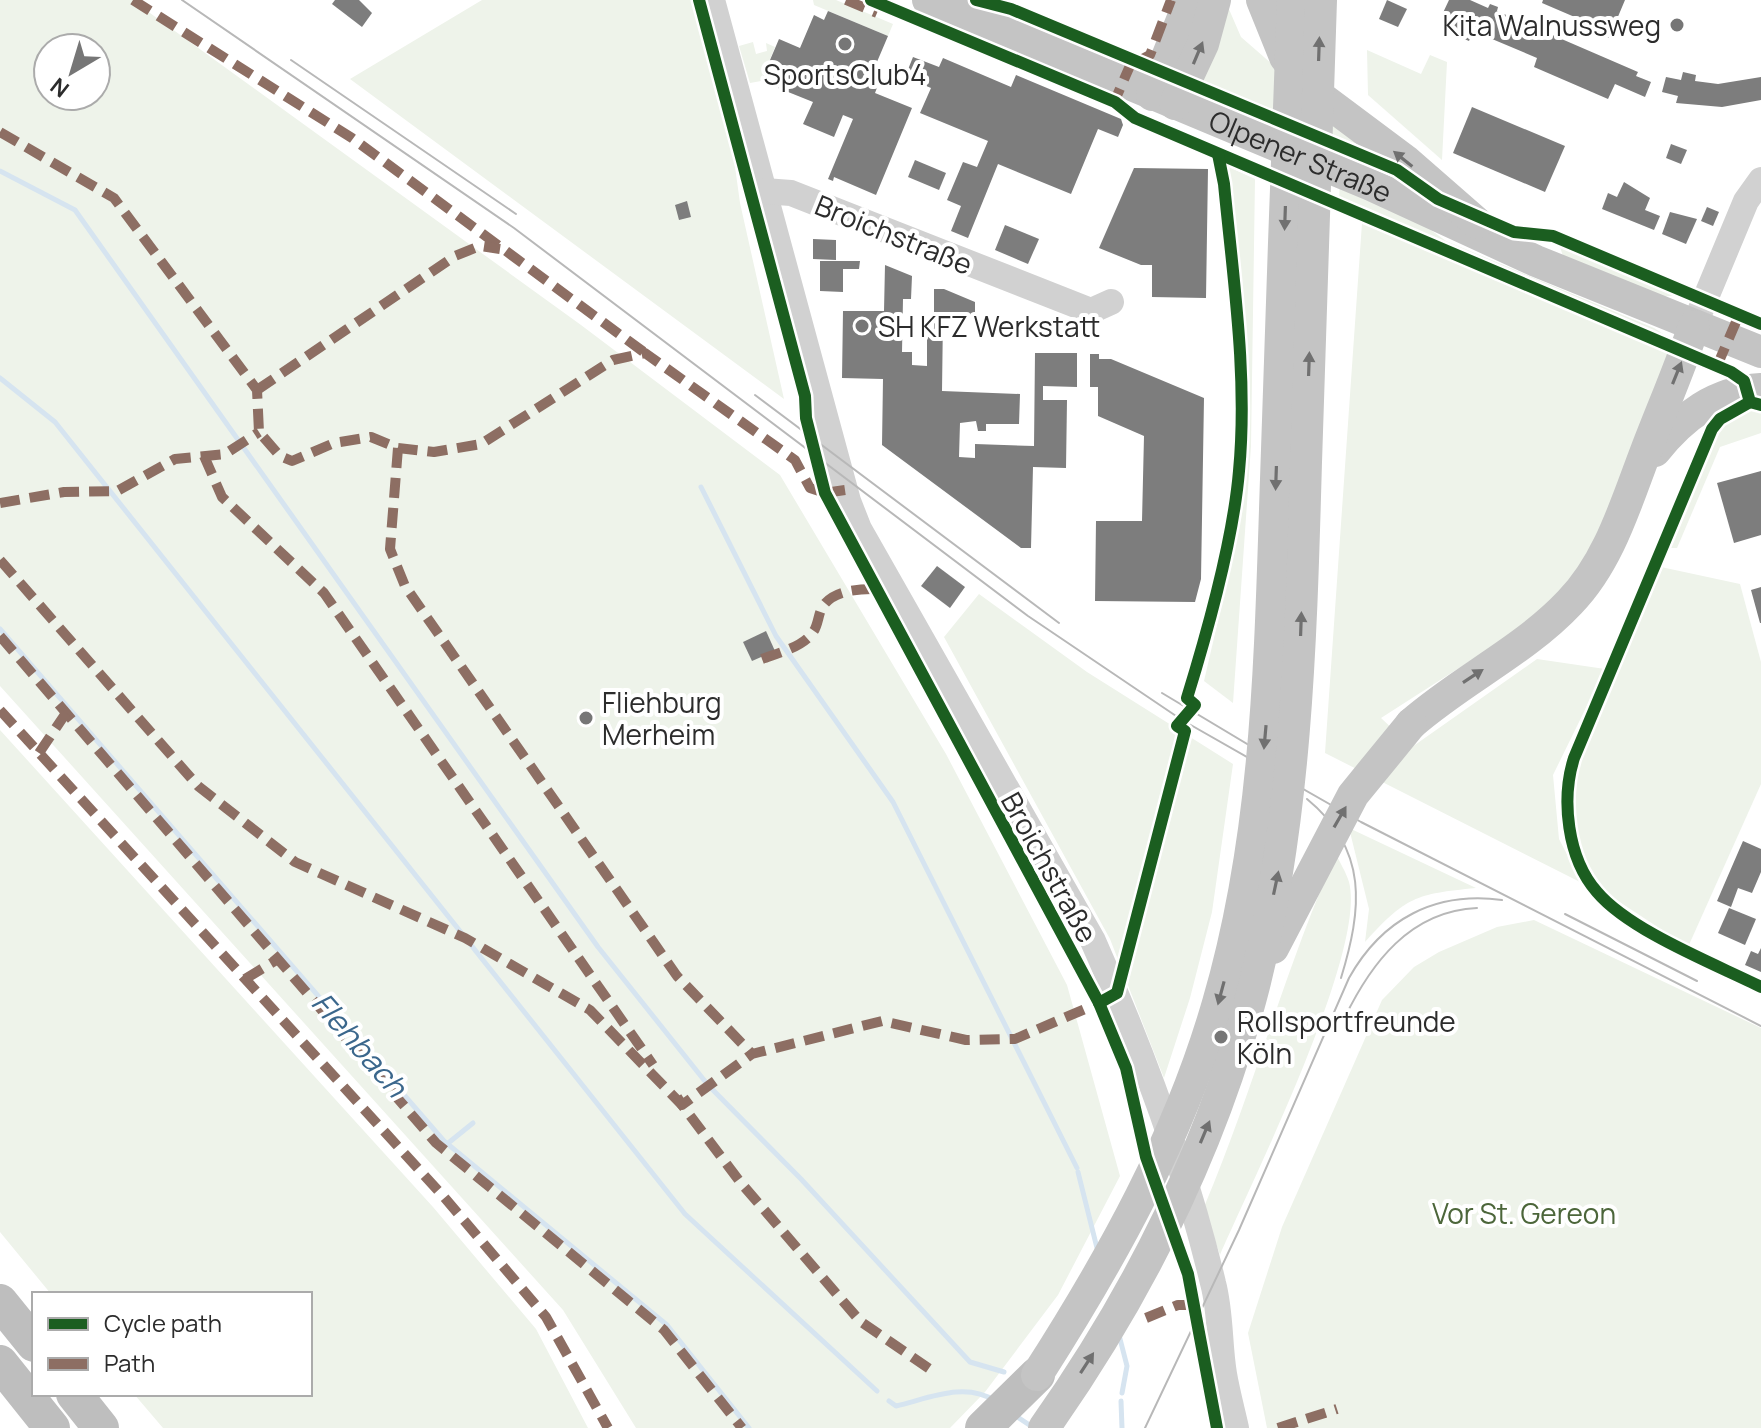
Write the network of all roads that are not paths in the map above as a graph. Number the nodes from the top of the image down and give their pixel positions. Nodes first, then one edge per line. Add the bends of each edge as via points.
1 (712, 0) edge
2 (928, 0) edge
3 (1190, 0) edge
4 (1215, 0) edge
5 (1262, 0) edge
6 (1293, 0) edge
7 (1321, 0) edge
8 (1163, 100) junction
9 (1761, 180) edge
10 (764, 191) junction
11 (1503, 247) junction
12 (1111, 302) dead end
13 (1694, 326) junction
14 (1761, 352) edge
15 (1761, 389) edge
16 (1638, 472) junction
17 (1254, 986) junction
18 (0, 1302) edge
19 (32, 1342) edge
20 (0, 1363) edge
21 (1037, 1375) junction
22 (52, 1428) edge
23 (983, 1428) edge
24 (1001, 1428) edge
25 (1044, 1428) edge
26 (1236, 1428) edge

1 - 10 street, Broichstraße
2 - 8 main road, Olpener Straße
3 - 8 main road
8 -> 4 main road via 1203,44
11 -> 5 main road via 1406,161 1311,90 1285,57
6 -> 21 main road, bridge via 1269,690 1250,861 1218,1005 1178,1114 1119,1244
17 -> 7 main road, bridge via 1287,820 1296,723
8 - 11 main road, Olpener Straße via 1371,185
9 - 13 street via 1746,201
10 - 12 street, Broichstraße via 791,193 1091,311
10 - 26 street, Broichstraße via 859,529 1093,941 1153,1087 1213,1283
11 - 13 main road, Olpener Straße
13 - 14 main road, Olpener Straße
16 -> 13 main road
15 - 16 main road via 1727,395 1691,412
17 -> 16 main road, bridge via 1345,809 1372,769 1411,724 1536,633 1572,600 1604,555
25 -> 17 main road, bridge via 1108,1331 1155,1244 1216,1105
18 - 19 highway
20 - 22 highway
21 - 23 highway
21 - 24 main road

